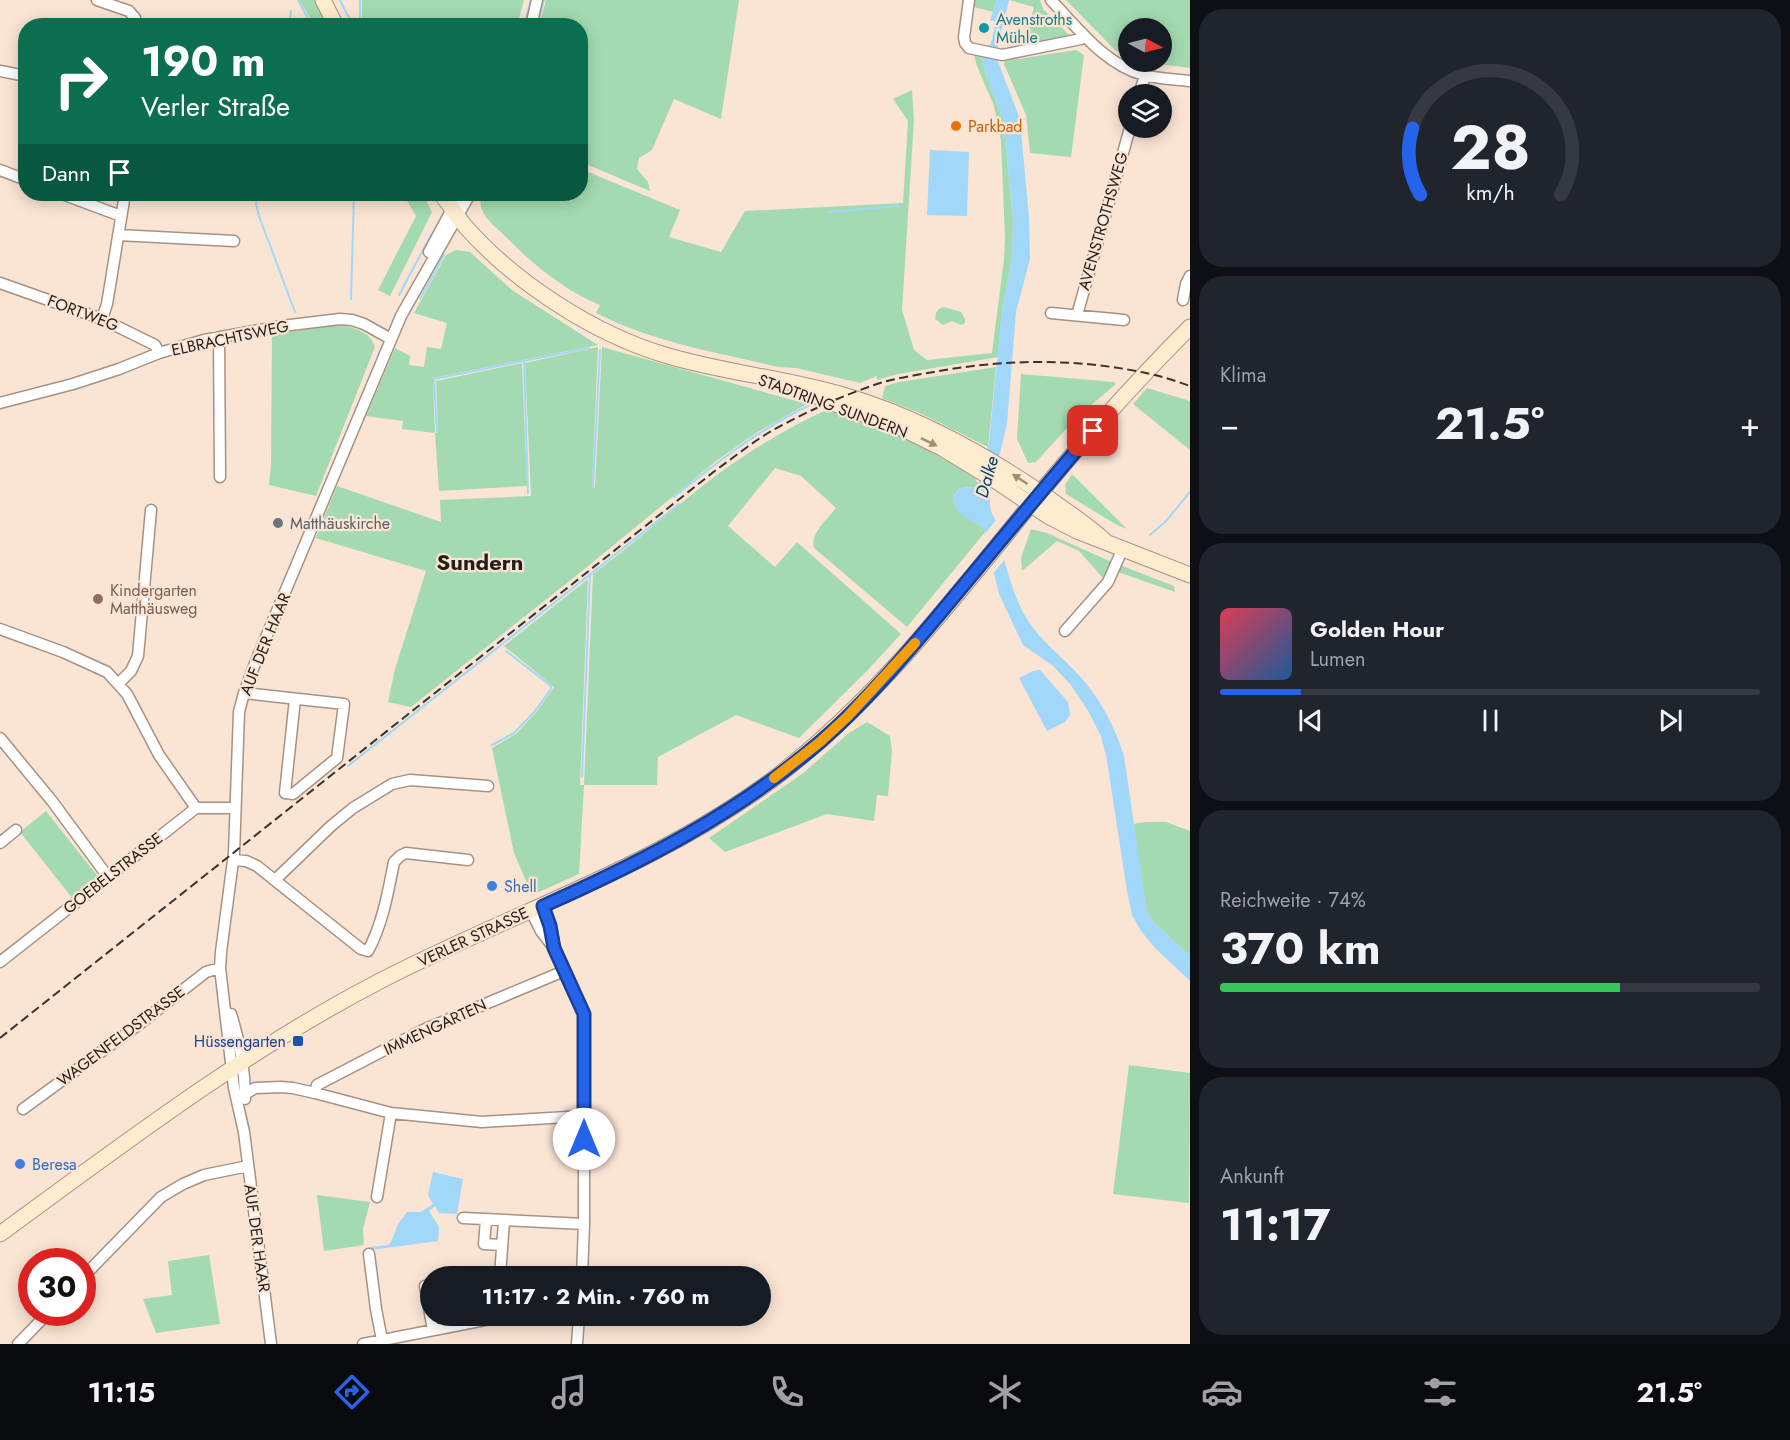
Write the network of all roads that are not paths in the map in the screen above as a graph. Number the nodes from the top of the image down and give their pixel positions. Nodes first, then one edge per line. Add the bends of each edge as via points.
1 (97, 0) edge
2 (323, 0) edge
3 (537, 0) edge
4 (969, 0) edge
5 (1051, 0) edge
6 (135, 18) edge
7 (332, 18) edge
8 (533, 18) edge
9 (1085, 36) junction
10 (0, 71) edge
11 (18, 74) edge
12 (1144, 76) junction
13 (1190, 81) edge
14 (1142, 84) edge
15 (1127, 138) edge
16 (0, 170) edge
17 (18, 177) edge
18 (81, 201) edge
19 (124, 201) edge
20 (436, 201) edge
21 (444, 201) edge
22 (458, 201) edge
23 (465, 201) edge
24 (121, 216) junction
25 (452, 217) junction
26 (118, 235) junction
27 (234, 241) dead end
28 (1190, 276) edge
29 (0, 283) edge
30 (1183, 300) dead end
31 (1052, 313) dead end
32 (1077, 315) junction
33 (102, 319) junction
34 (1124, 320) dead end
35 (1190, 327) edge
36 (219, 337) junction
37 (391, 339) junction
38 (159, 353) junction
39 (0, 403) edge
40 (220, 477) dead end
41 (1036, 498) junction
42 (151, 510) dead end
43 (1123, 548) junction
44 (1190, 574) edge
45 (0, 629) edge
46 (1065, 631) dead end
47 (119, 683) junction
48 (244, 693) junction
49 (295, 699) junction
50 (0, 738) edge
51 (488, 786) dead end
52 (196, 808) junction
53 (235, 808) junction
54 (16, 830) dead end
55 (0, 843) edge
56 (233, 860) junction
57 (468, 860) dead end
58 (108, 877) junction
59 (275, 880) junction
60 (537, 908) junction
61 (1, 960) edge
62 (220, 968) junction
63 (564, 971) junction
64 (237, 1064) junction
65 (315, 1093) junction
66 (241, 1097) junction
67 (23, 1109) dead end
68 (391, 1113) junction
69 (584, 1116) junction
70 (248, 1166) junction
71 (377, 1197) dead end
72 (463, 1218) dead end
73 (486, 1220) junction
74 (504, 1221) junction
75 (584, 1224) junction
76 (0, 1234) edge
77 (502, 1245) junction
78 (369, 1254) dead end
79 (96, 1264) edge
80 (501, 1266) edge
81 (582, 1266) edge
82 (35, 1326) edge
83 (432, 1326) edge
84 (454, 1326) edge
85 (578, 1326) edge
86 (433, 1330) junction
87 (382, 1340) junction
88 (18, 1344) edge
89 (271, 1344) edge
90 (363, 1344) edge
91 (577, 1344) edge

1 - 6 street via 129,11
2 - 7 main road
3 - 8 street
4 - 9 street via 964,37 969,48 999,55
5 - 9 street
9 - 12 street via 1110,59
10 - 11 street
12 - 13 street
12 - 14 street
15 - 32 street, AVENSTROTHSWEG
16 - 17 street
18 - 24 street
19 - 24 street
20 - 25 main road, STADTRING SUNDERN
21 - 25 main road, STADTRING SUNDERN
22 - 25 street, AUF DER HAAR
23 - 25 street, AUF DER HAAR
24 - 26 street
25 - 37 street, AUF DER HAAR via 412,284
25 - 41 main road, STADTRING SUNDERN via 536,290 587,322 664,355 749,375 897,426 980,463
26 - 27 street
26 - 33 street
28 - 30 street
29 - 33 street, FORTWEG
31 - 32 street, AVENSTROTHSWEG
32 - 34 street, AVENSTROTHSWEG
33 - 38 street, FORTWEG via 155,345
35 - 41 main road, VERLER STRASSE via 1120,400
36 - 37 street, ELBRACHTSWEG via 340,319 358,322
36 - 38 street, ELBRACHTSWEG
36 - 40 street
37 - 48 street, AUF DER HAAR
38 - 39 street, ELBRACHTSWEG via 110,372
41 - 43 main road, STADTRING SUNDERN via 1048,516
41 - 60 main road, VERLER STRASSE via 894,667 820,742 723,814 673,844
42 - 47 street via 138,656
43 - 44 main road, STADTRING SUNDERN
43 - 46 street via 1108,582
45 - 47 street via 63,652 107,672
47 - 52 street via 159,755
48 - 49 street
48 - 53 street, AUF DER HAAR via 239,712
49 - 49 street via 285,793 293,794 337,758 344,704
50 - 58 street
51 - 59 street via 410,780 392,784 331,826
52 - 53 street
52 - 58 street, GOEBELSTRASSE
53 - 56 street, AUF DER HAAR
54 - 55 street
56 - 59 street via 257,866
56 - 62 street, AUF DER HAAR
57 - 59 street via 406,853 400,856 394,862 383,916 368,951
58 - 61 street, GOEBELSTRASSE
60 - 63 street via 542,931
60 - 64 main road, VERLER STRASSE via 329,1008
62 - 64 street, AUF DER HAAR
62 - 67 street, WAGENFELDSTRASSE via 206,972
63 - 65 street, IMMENGARTEN via 423,1030 317,1085
63 - 69 street via 584,1014
64 - 66 street, AUF DER HAAR
64 - 76 main road, VERLER STRASSE
65 - 66 street via 293,1088 255,1088
65 - 68 street
66 - 70 street, AUF DER HAAR
68 - 69 street via 482,1122
68 - 71 street
69 - 75 street
70 - 79 street via 204,1175 161,1197
70 - 89 street, AUF DER HAAR
72 - 73 street
73 - 74 street
73 - 77 street via 484,1244
74 - 75 street
74 - 77 street
75 - 81 street
77 - 80 street
78 - 87 street
82 - 88 street
83 - 86 street
84 - 86 street
85 - 91 street
86 - 87 street
87 - 90 street

